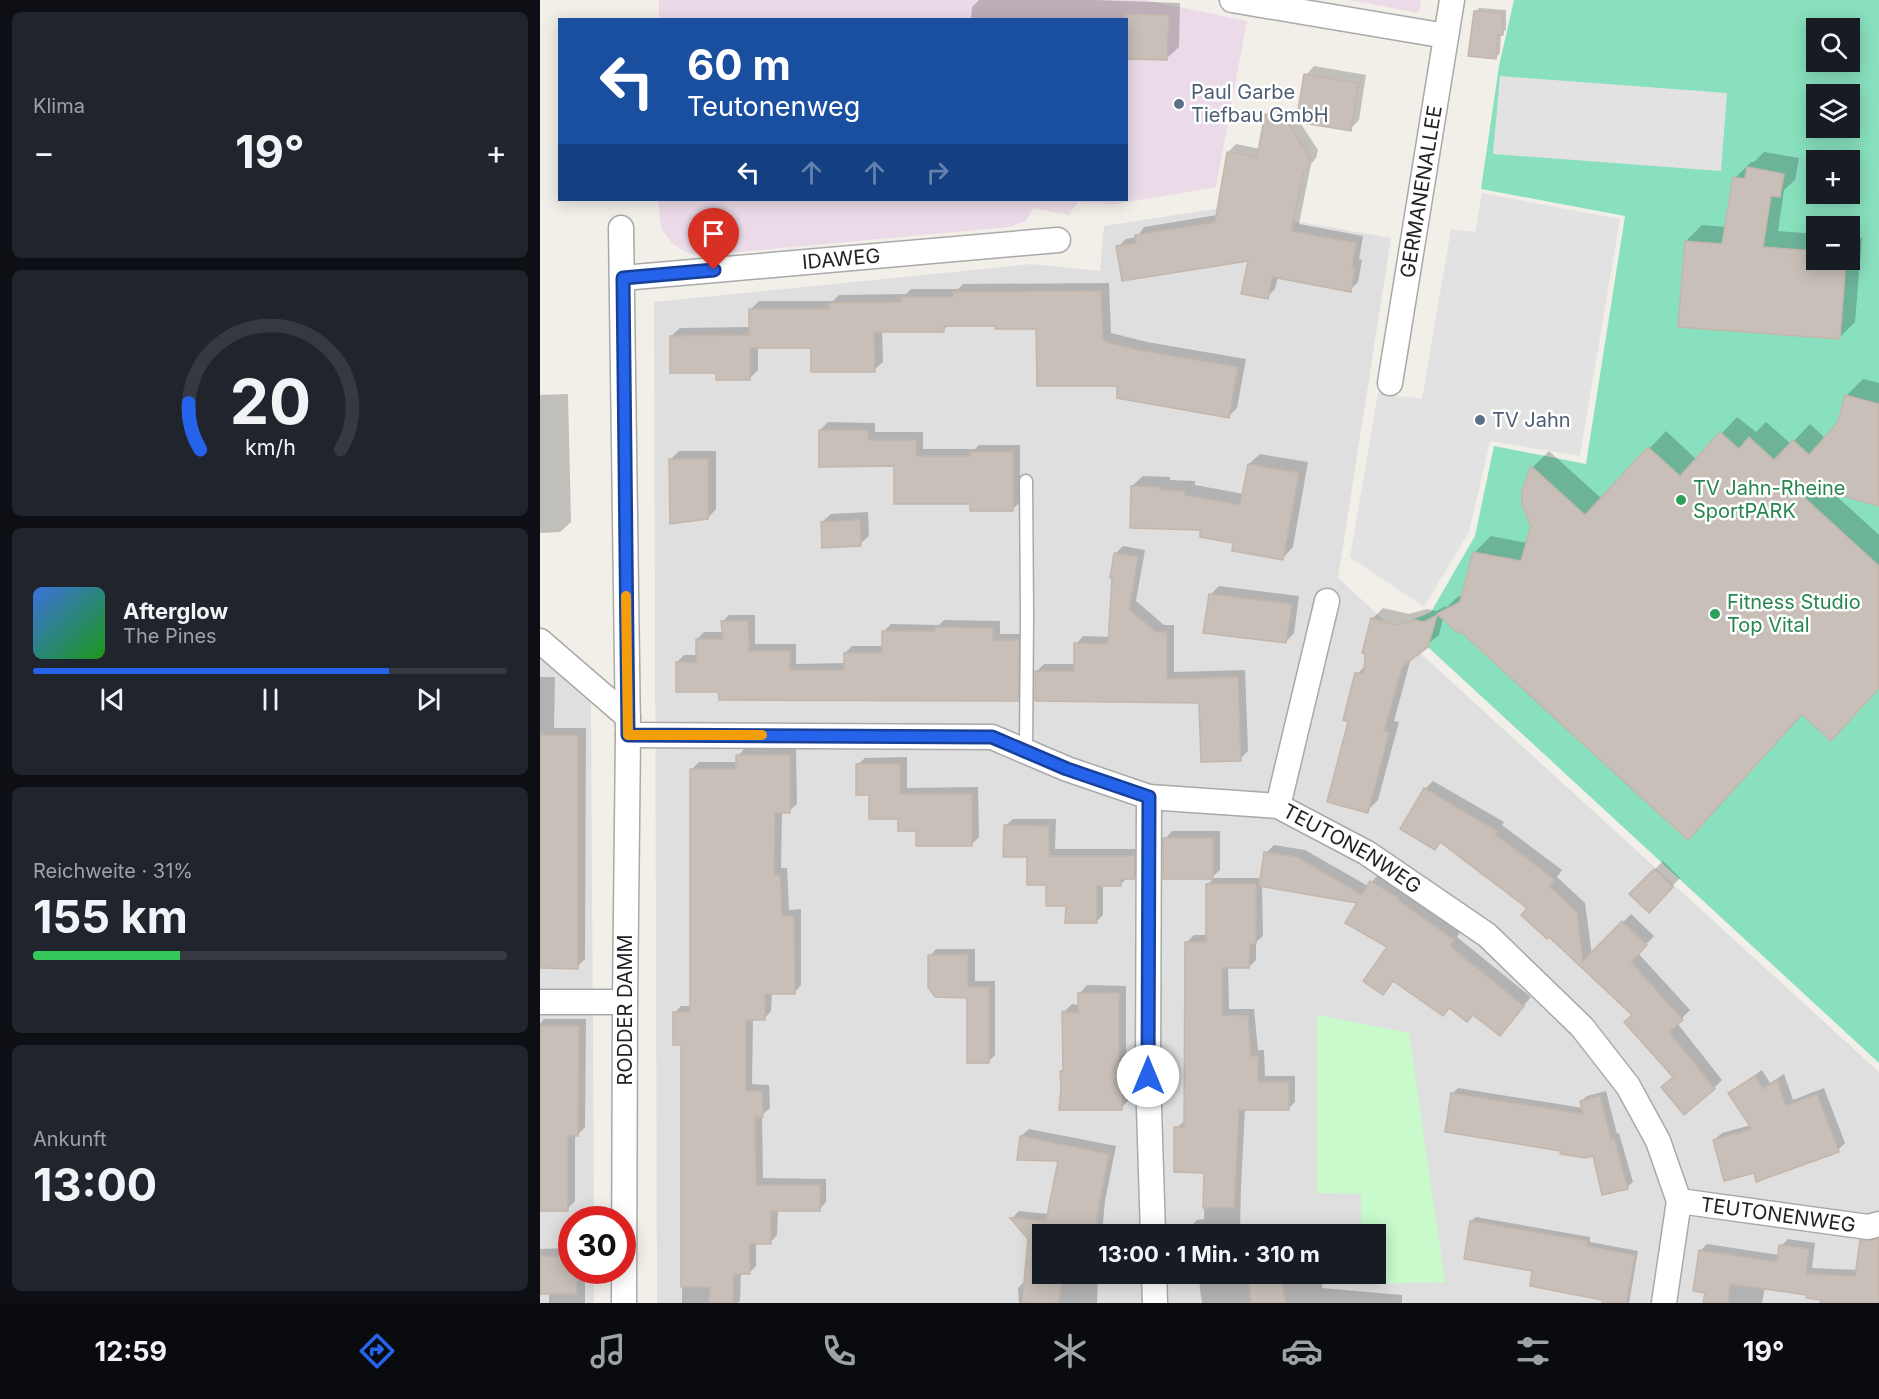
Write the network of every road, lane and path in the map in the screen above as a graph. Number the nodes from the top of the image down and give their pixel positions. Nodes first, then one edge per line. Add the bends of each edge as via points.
1 (1232, 0) edge
2 (1452, 0) edge
3 (1446, 36) junction
4 (621, 228) dead end
5 (1058, 240) dead end
6 (623, 278) junction
7 (1390, 383) dead end
8 (1026, 481) dead end
9 (1327, 601) dead end
10 (540, 640) edge
11 (628, 726) junction
12 (1026, 751) junction
13 (1149, 797) junction
14 (1278, 806) junction
15 (540, 1002) edge
16 (625, 1002) junction
17 (1679, 1201) junction
18 (1153, 1224) edge
19 (1879, 1224) edge
20 (1154, 1284) edge
21 (624, 1303) edge
22 (1155, 1303) edge
23 (1664, 1303) edge

1 - 3 street
2 - 3 street, GERMANENALLEE
3 - 7 street, GERMANENALLEE
4 - 6 street, RODDER DAMM
5 - 6 street, IDAWEG
6 - 11 street, RODDER DAMM
8 - 12 lane
9 - 14 street
10 - 11 street
11 - 12 street, TEUTONENWEG via 992,737
11 - 16 street, RODDER DAMM
12 - 13 street, TEUTONENWEG
13 - 14 street, TEUTONENWEG
13 - 18 street via 1148,1076
14 - 17 street, TEUTONENWEG via 1367,853 1487,935 1582,1027 1628,1086 1658,1141
15 - 16 street
16 - 21 street, RODDER DAMM
17 - 19 street, TEUTONENWEG via 1868,1227
17 - 23 street, TEUTONENWEG
20 - 22 street

